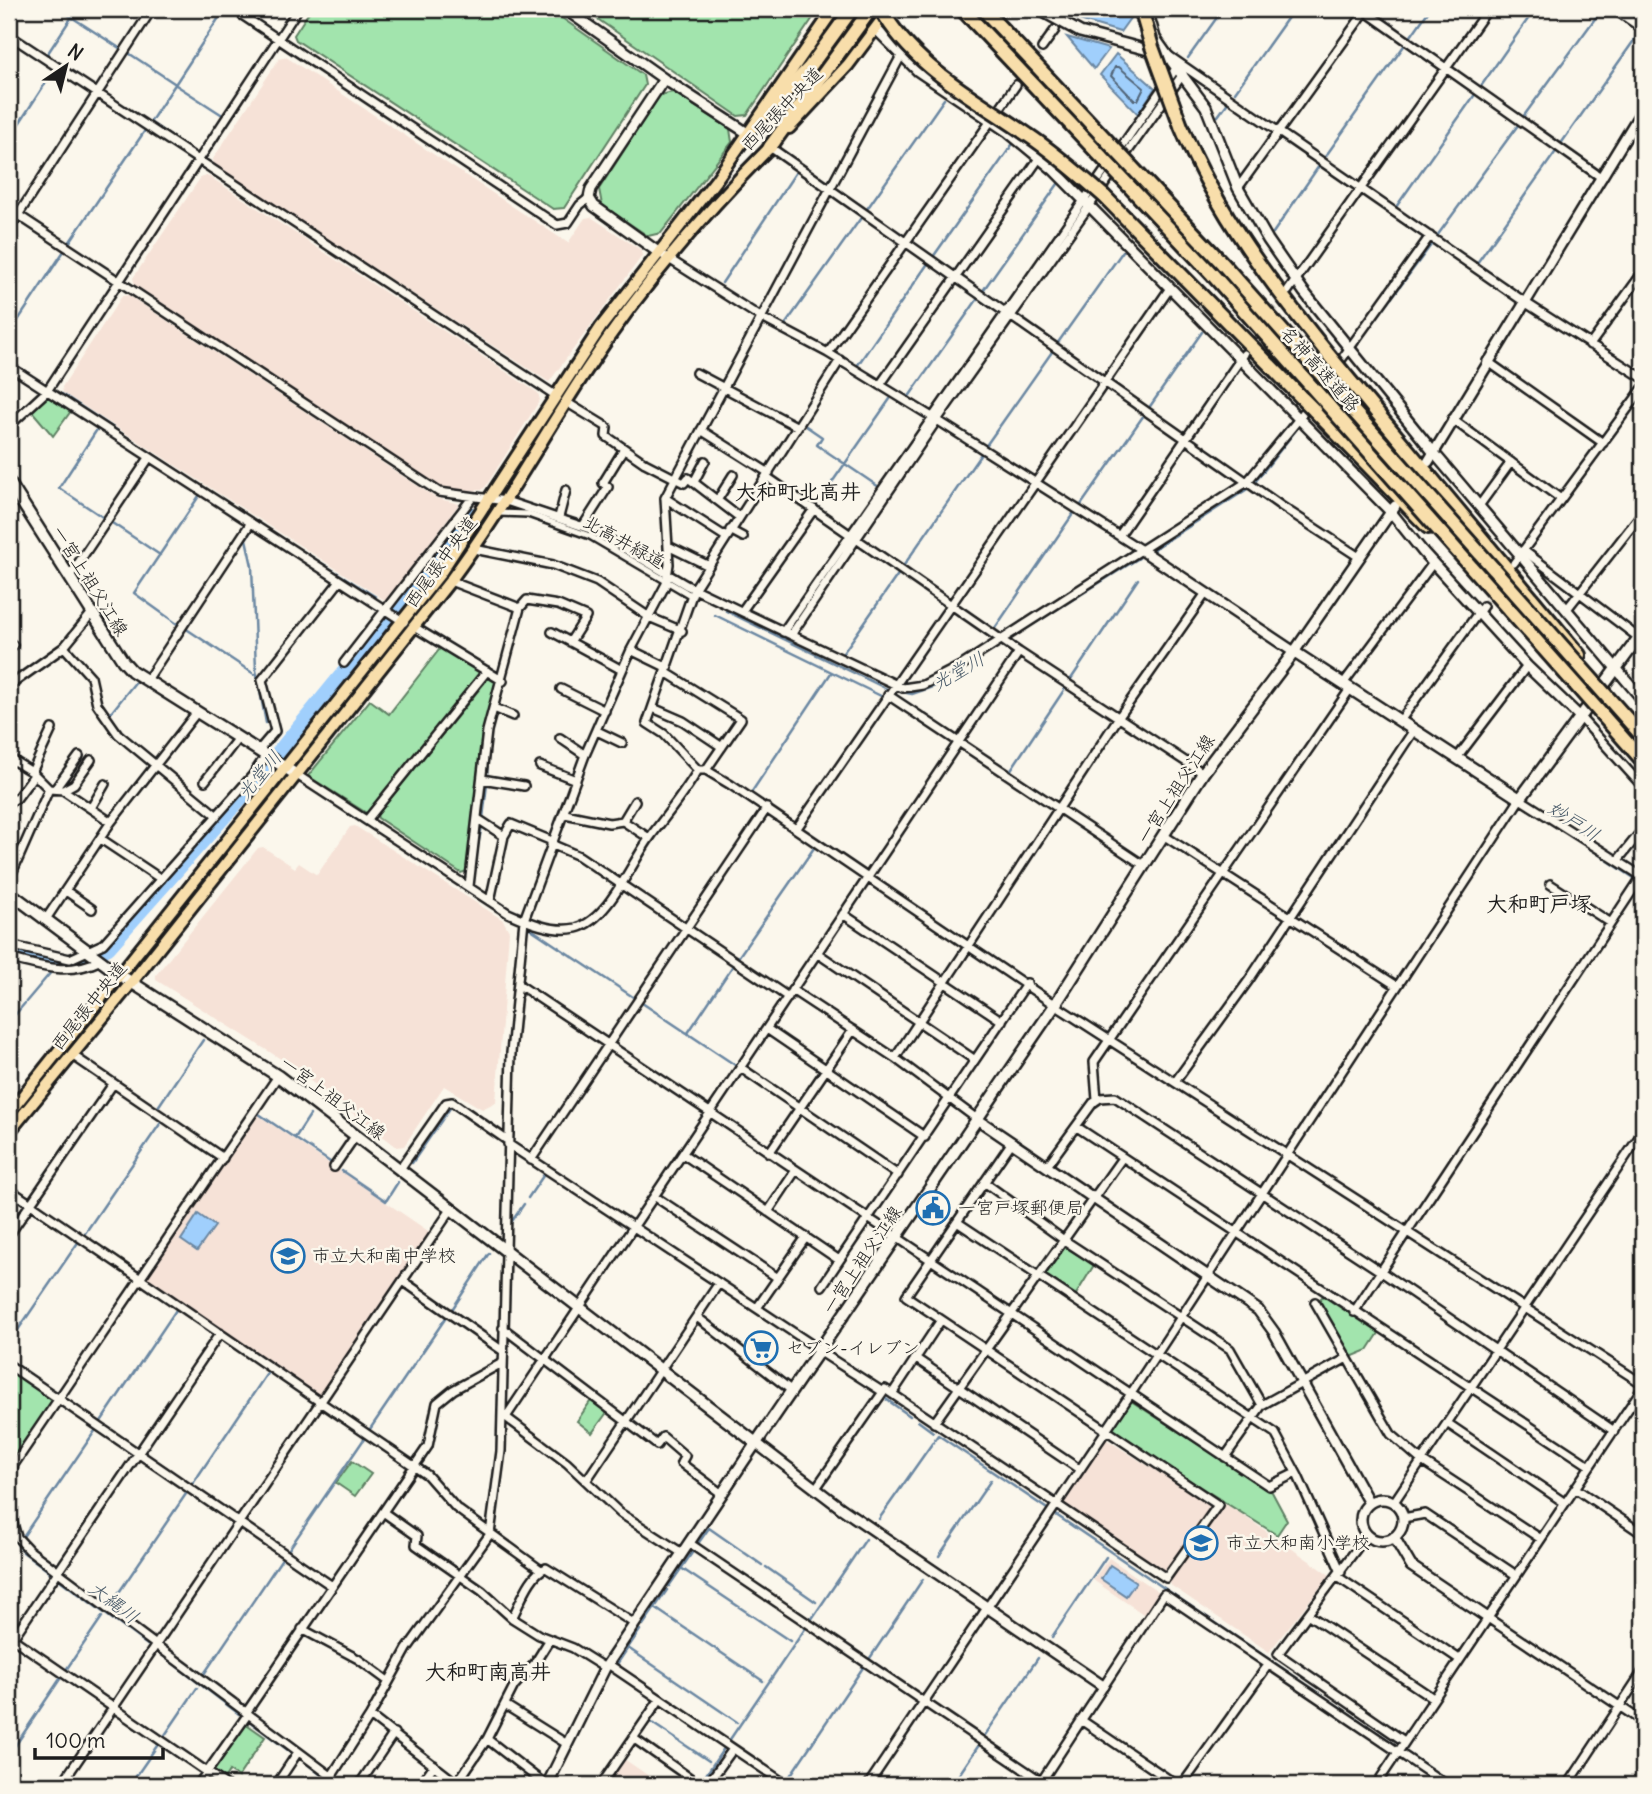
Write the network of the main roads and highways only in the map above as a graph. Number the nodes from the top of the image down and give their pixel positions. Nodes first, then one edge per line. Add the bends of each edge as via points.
1 (834, 9) edge
2 (852, 9) edge
3 (870, 9) edge
4 (881, 9) edge
5 (890, 9) edge
6 (962, 9) edge
7 (983, 9) edge
8 (1141, 9) edge
9 (762, 116) junction
10 (770, 147) junction
11 (9, 482) edge
12 (405, 622) junction
13 (1642, 636) edge
14 (1643, 729) edge
15 (1643, 737) edge
16 (1643, 761) edge
17 (282, 766) junction
18 (1643, 768) edge
19 (298, 775) junction
20 (9, 892) edge
21 (120, 975) junction
22 (132, 982) junction
23 (9, 1113) edge
24 (9, 1132) edge

1 - 9 main road, 西尾張中央道
2 - 9 highway via 809,68
3 - 10 highway
4 - 18 highway, bridge via 904,43 928,66 1045,146 1104,196 1440,539
5 - 10 main road, 西尾張中央道 via 829,87
6 - 16 highway, 名神高速道路, bridge via 1220,284
7 - 15 highway, 名神高速道路, bridge via 1197,236
8 - 14 highway, bridge via 1181,126 1244,244 1332,359
9 - 12 main road, 西尾張中央道 via 601,327
10 - 12 main road, 西尾張中央道 via 669,258 609,337 474,549 450,581
11 - 17 main road, 一宮上祖父江線 via 122,661
12 - 17 main road, 西尾張中央道
12 - 19 main road, 西尾張中央道
13 - 22 main road, 一宮上祖父江線 via 1520,799 1294,652 1203,773 1055,1005 756,1443 278,1076
17 - 19 main road, 一宮上祖父江線
17 - 21 main road, 西尾張中央道
19 - 22 main road, 西尾張中央道
20 - 21 main road, 一宮上祖父江線
21 - 22 main road, 一宮上祖父江線
21 - 23 main road, 西尾張中央道
22 - 24 main road, 西尾張中央道

